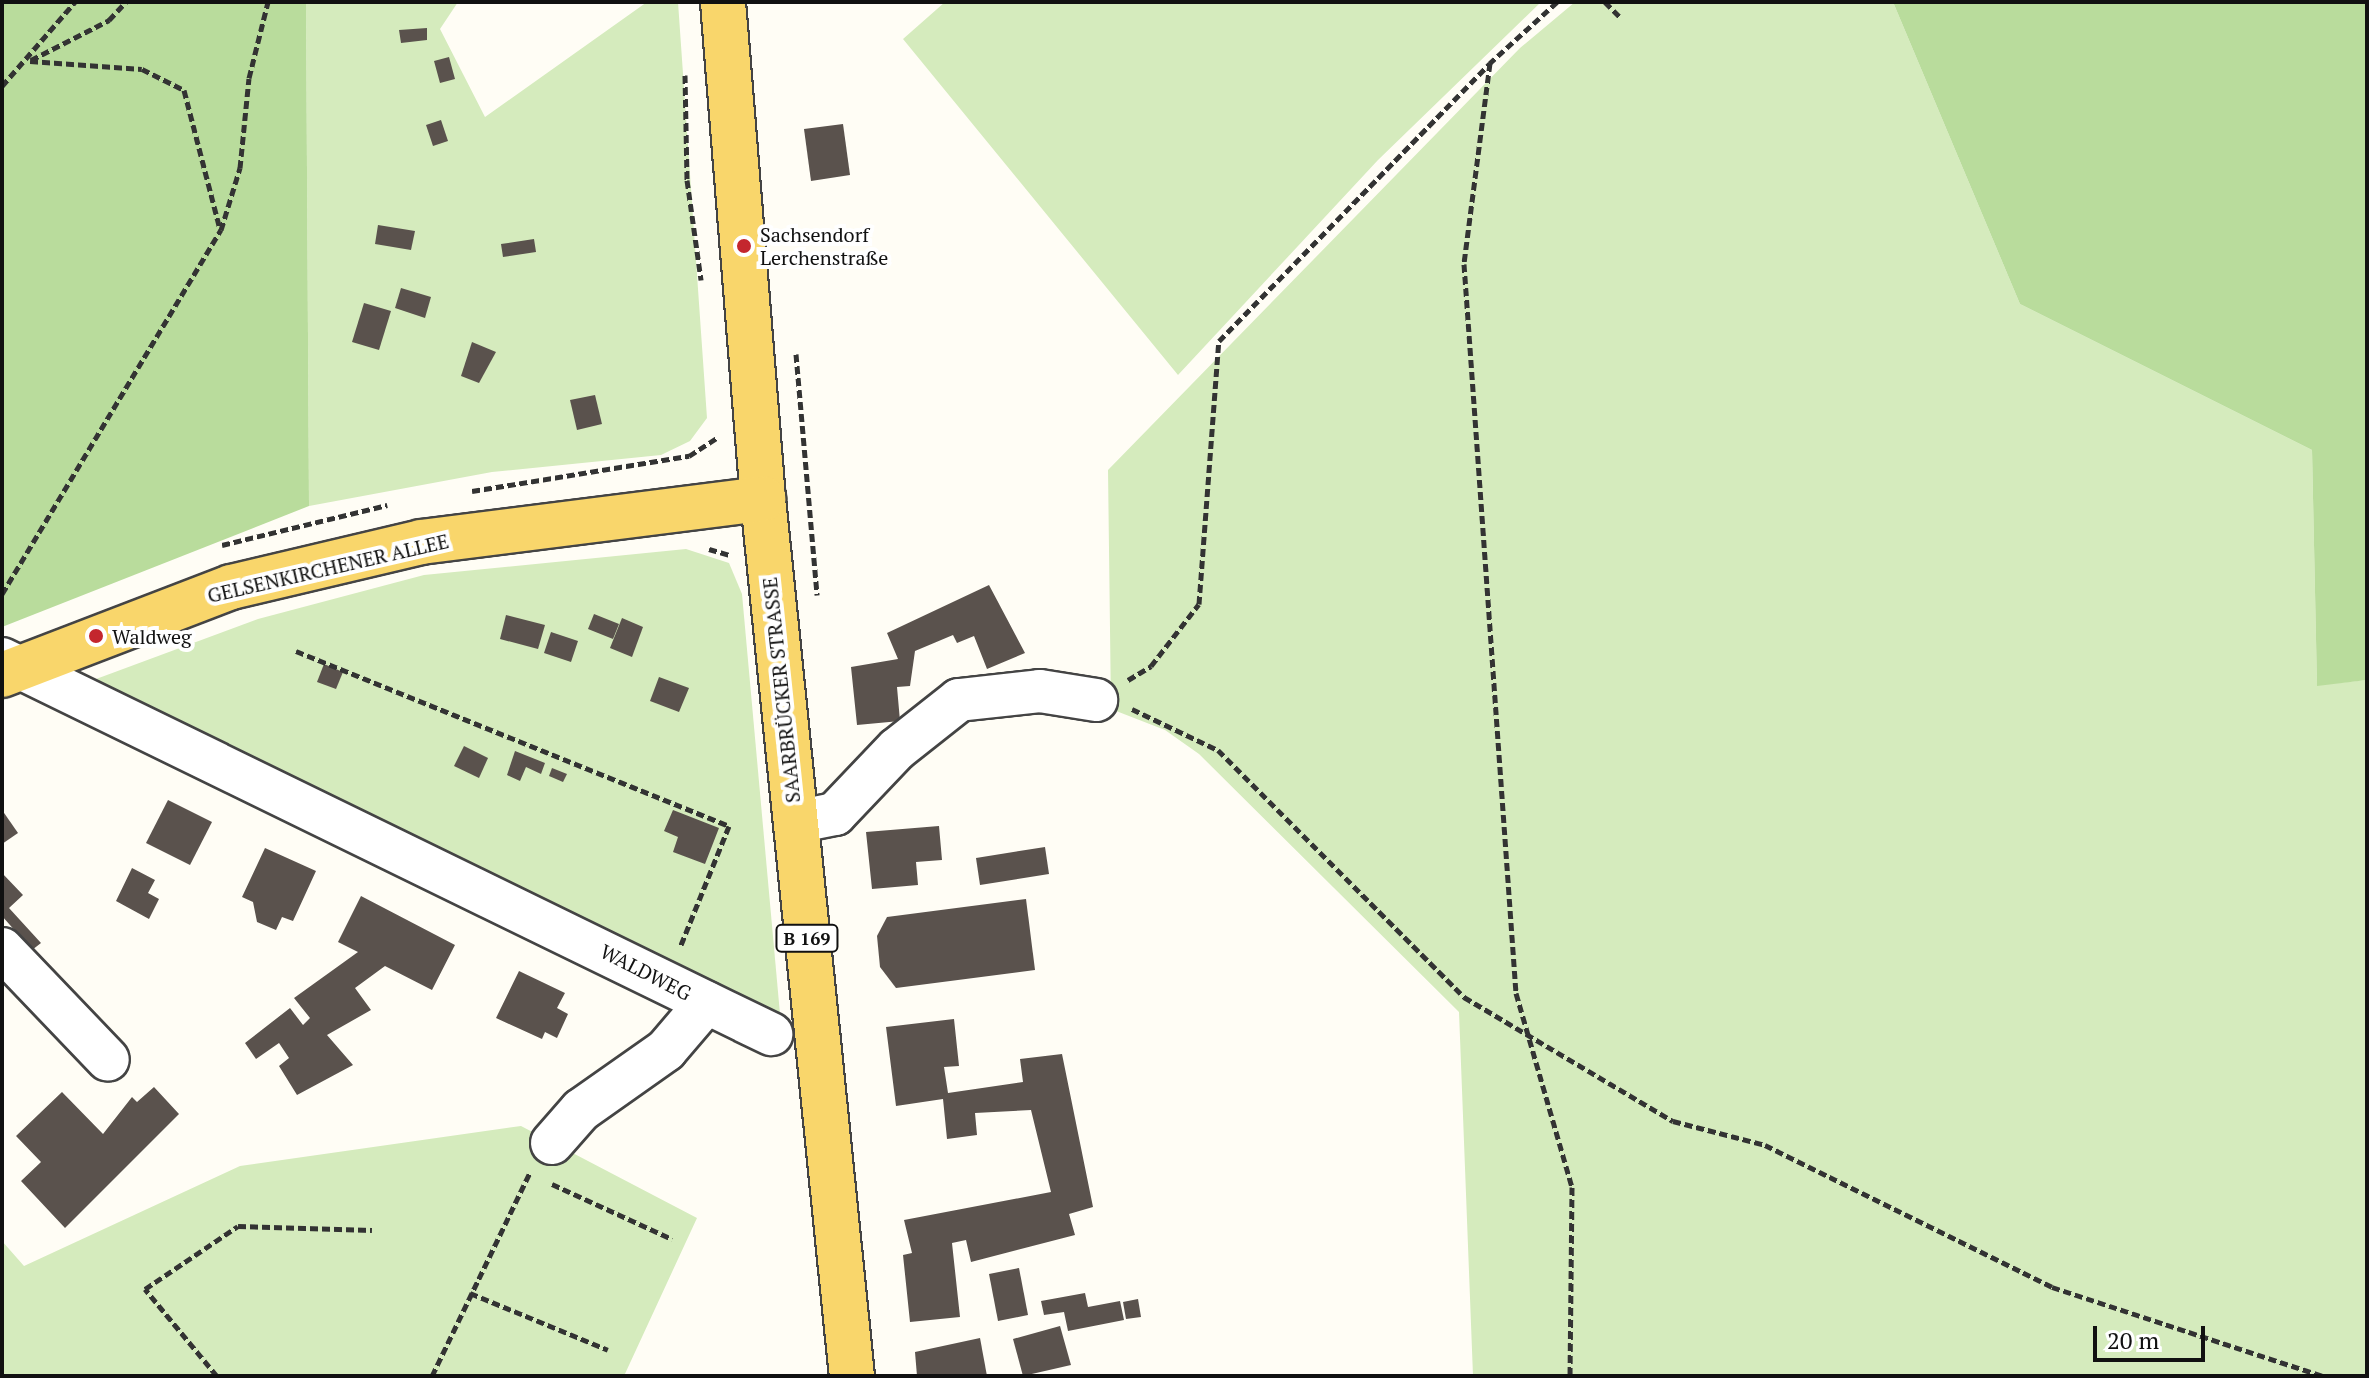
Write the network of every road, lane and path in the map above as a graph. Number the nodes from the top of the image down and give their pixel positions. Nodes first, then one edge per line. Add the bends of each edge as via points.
1 (75, 2) edge
2 (126, 2) edge
3 (268, 2) edge
4 (723, 2) edge
5 (1557, 2) edge
6 (1605, 2) edge
7 (1621, 18) dead end
8 (30, 61) junction
9 (1490, 63) junction
10 (2, 86) edge
11 (221, 230) junction
12 (763, 499) junction
13 (699, 546) dead end
14 (734, 557) dead end
15 (2, 594) edge
16 (296, 651) dead end
17 (8, 666) edge
18 (1096, 700) junction
19 (795, 822) junction
20 (2, 949) edge
21 (666, 981) junction
22 (706, 1003) junction
23 (771, 1034) dead end
24 (1529, 1038) junction
25 (108, 1060) dead end
26 (541, 1158) junction
27 (372, 1230) dead end
28 (672, 1239) dead end
29 (470, 1293) junction
30 (608, 1350) dead end
31 (217, 1376) edge
32 (432, 1376) edge
33 (852, 1376) edge
34 (1570, 1376) edge
35 (2322, 1376) edge

1 - 8 path
2 - 8 path via 109,20
3 - 11 path via 249,78 240,168
4 - 12 main road, SAARBRÜCKER STRASSE / B 169
5 - 9 path
6 - 7 path
8 - 10 path
8 - 11 path via 142,69 184,90 211,215
9 - 18 path via 1219,341 1199,604 1151,666
9 - 24 path via 1464,264 1516,993
11 - 15 path
12 - 17 main road, GELSENKIRCHENER ALLEE via 421,542 231,587
12 - 19 main road, SAARBRÜCKER STRASSE / B 169
13 - 14 path
16 - 21 path via 729,826
17 - 21 street, WALDWEG
18 - 19 street via 1040,691 959,700 897,749 835,814
18 - 24 path via 1162,717 1218,750 1464,997
19 - 33 main road, SAARBRÜCKER STRASSE / B 169
20 - 25 street
21 - 22 street, WALDWEG
22 - 23 street, WALDWEG
22 - 26 street via 666,1050 581,1110
24 - 34 path via 1572,1187
24 - 35 path via 1673,1121 1765,1145 2052,1287
26 - 28 path
26 - 29 path
27 - 31 path via 238,1226 145,1289
29 - 30 path
29 - 32 path

